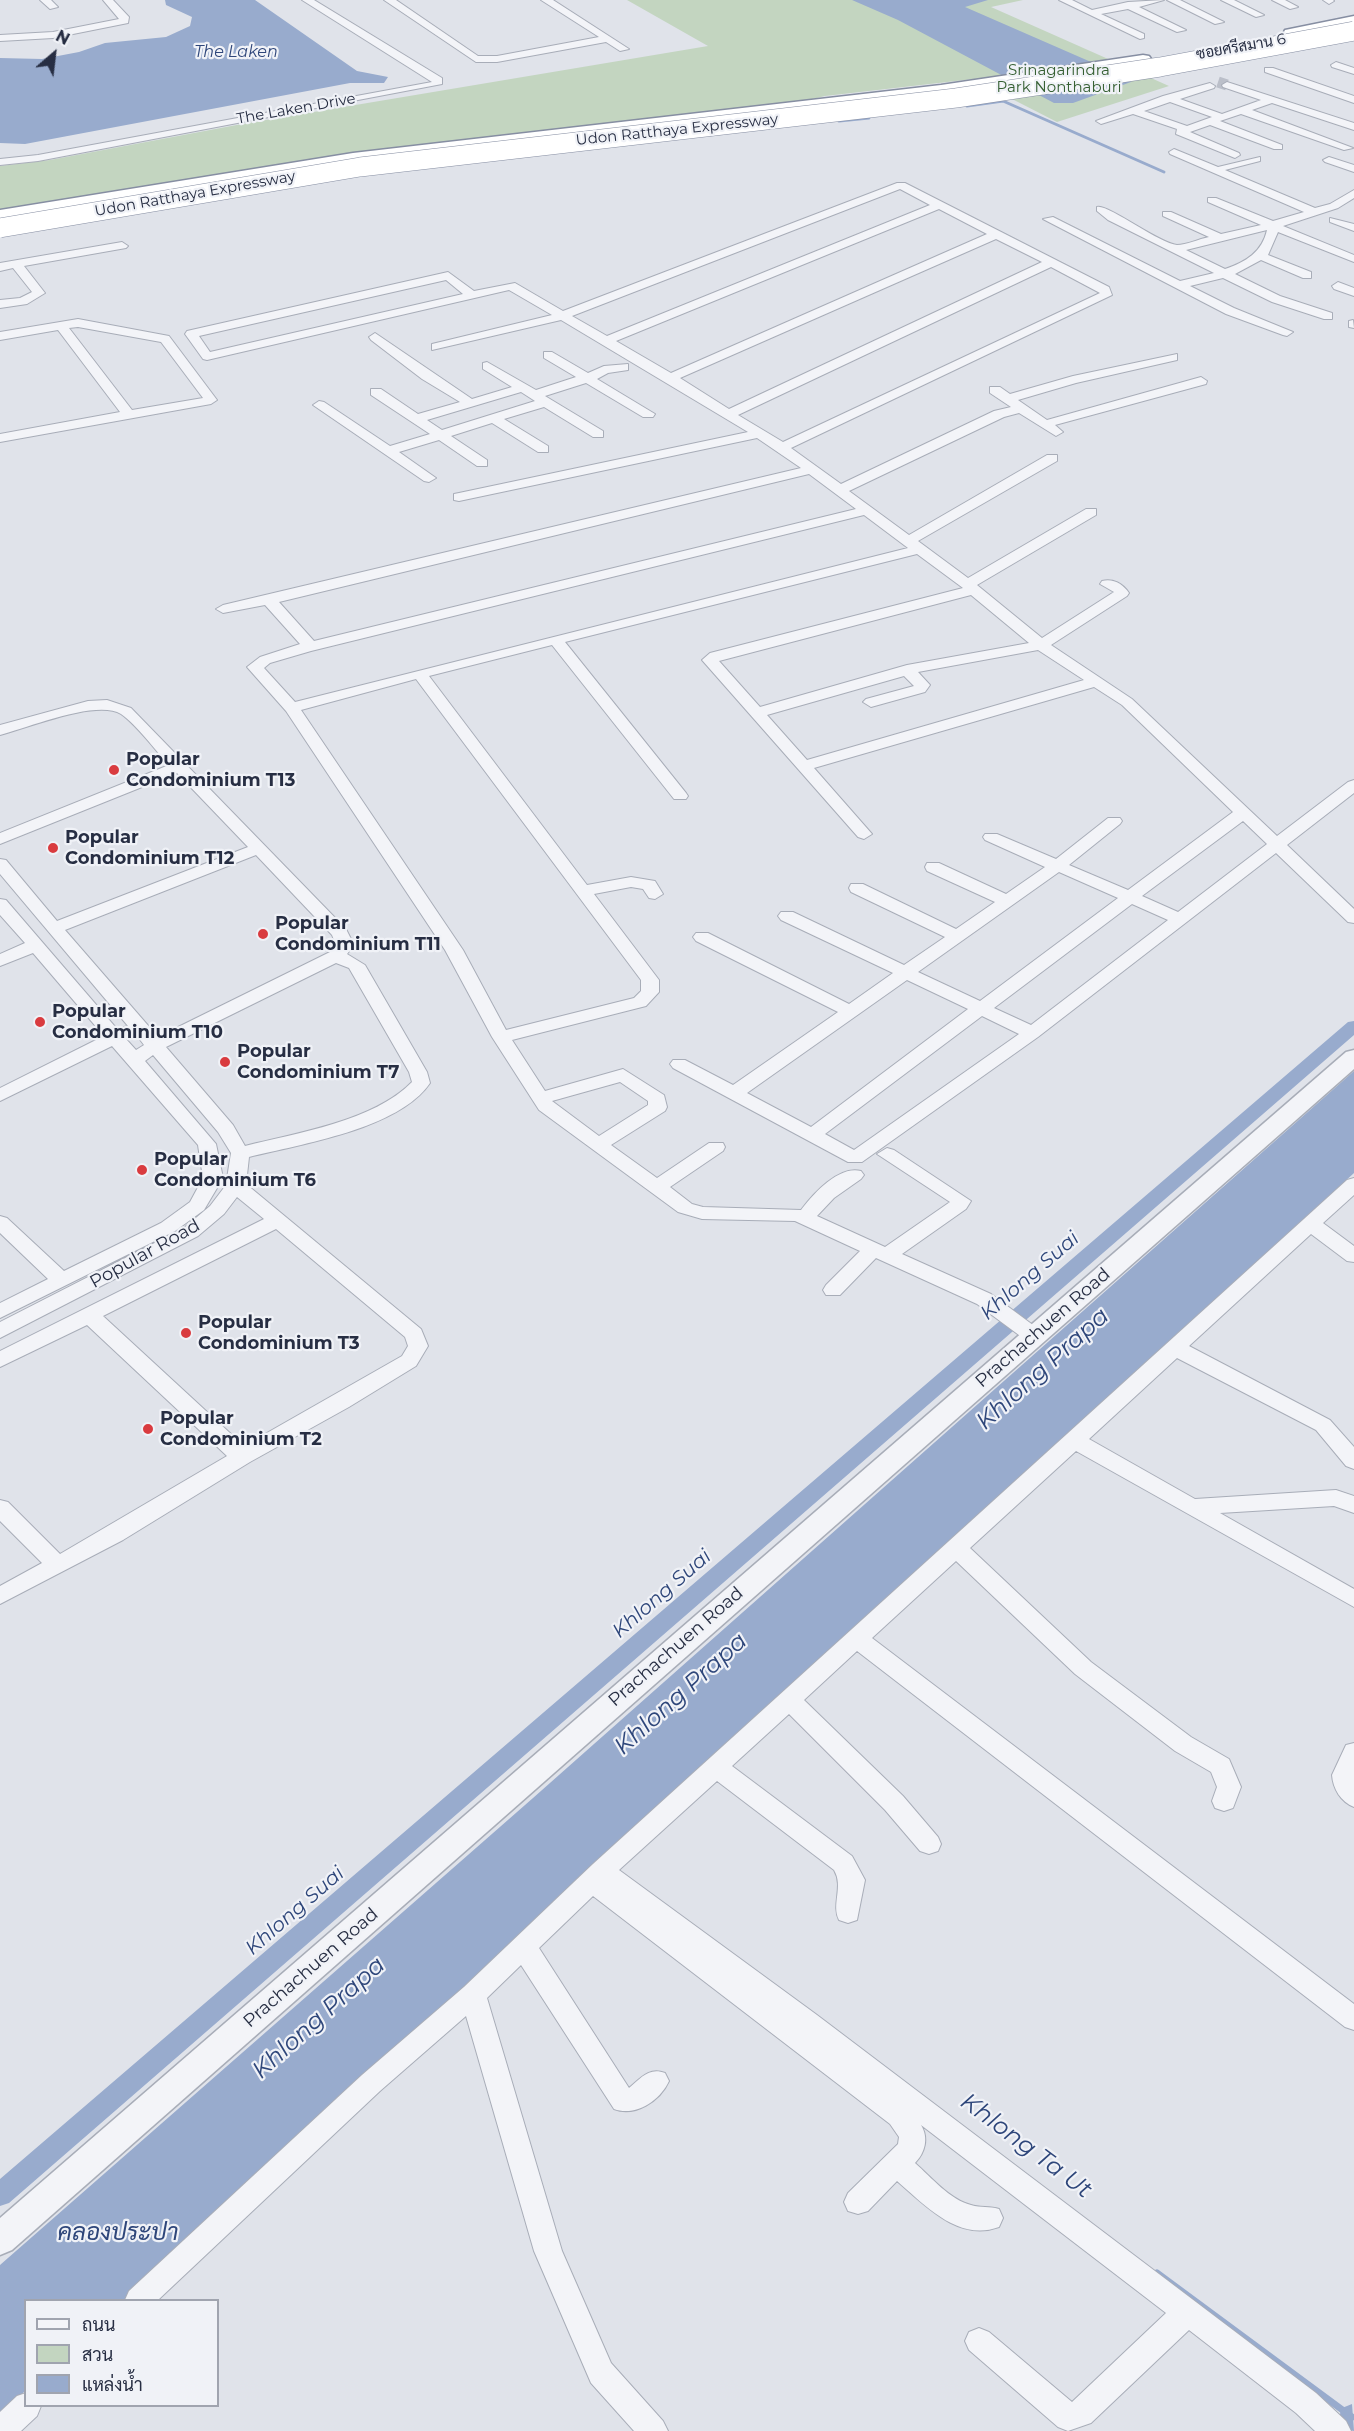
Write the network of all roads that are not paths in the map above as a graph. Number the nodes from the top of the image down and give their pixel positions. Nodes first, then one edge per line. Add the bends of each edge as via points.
1 (108, 0) edge
2 (307, 0) edge
3 (389, 0) edge
4 (546, 0) edge
5 (1064, 0) edge
6 (1118, 0) edge
7 (1159, 0) edge
8 (1172, 0) edge
9 (1226, 0) edge
10 (1277, 0) edge
11 (1130, 6) junction
12 (1293, 7) dead end
13 (1091, 13) junction
14 (1259, 15) dead end
15 (1219, 22) dead end
16 (1351, 28) edge
17 (1181, 30) dead end
18 (1140, 36) dead end
19 (0, 38) edge
20 (607, 39) junction
21 (624, 49) dead end
22 (1196, 55) junction
23 (1336, 65) dead end
24 (1128, 68) dead end
25 (1269, 70) dead end
26 (1354, 71) edge
27 (1216, 79) junction
28 (979, 89) dead end
29 (1167, 98) junction
30 (1274, 99) junction
31 (1354, 100) edge
32 (1132, 110) junction
33 (1240, 110) junction
34 (1221, 117) junction
35 (1101, 120) dead end
36 (1209, 122) junction
37 (1354, 127) edge
38 (1186, 129) junction
39 (1278, 147) dead end
40 (1348, 148) dead end
41 (1174, 152) dead end
42 (1235, 155) dead end
43 (1256, 159) dead end
44 (1329, 160) dead end
45 (0, 162) edge
46 (1215, 169) junction
47 (1354, 169) edge
48 (1353, 195) edge
49 (1212, 200) dead end
50 (939, 205) junction
51 (1101, 209) dead end
52 (1314, 212) junction
53 (1167, 214) dead end
54 (0, 216) edge
55 (1049, 219) dead end
56 (1335, 220) dead end
57 (1274, 225) junction
58 (0, 226) edge
59 (1354, 228) edge
60 (997, 234) junction
61 (1218, 237) junction
62 (122, 246) dead end
63 (1174, 249) junction
64 (1261, 256) junction
65 (1353, 259) edge
66 (1052, 262) junction
67 (16, 264) junction
68 (0, 267) edge
69 (1222, 272) junction
70 (1307, 275) dead end
71 (1178, 285) junction
72 (1338, 286) dead end
73 (1354, 292) edge
74 (472, 295) junction
75 (0, 304) edge
76 (561, 315) junction
77 (1328, 316) dead end
78 (61, 326) junction
79 (1287, 332) dead end
80 (0, 336) edge
81 (375, 337) dead end
82 (606, 341) junction
83 (436, 347) dead end
84 (548, 355) dead end
85 (1173, 357) dead end
86 (642, 361) junction
87 (1158, 361) junction
88 (487, 366) dead end
89 (588, 378) junction
90 (670, 378) junction
91 (522, 388) junction
92 (995, 390) dead end
93 (376, 392) dead end
94 (541, 399) junction
95 (1008, 399) junction
96 (470, 403) junction
97 (319, 405) dead end
98 (1021, 408) junction
99 (648, 414) dead end
100 (729, 414) junction
101 (129, 415) junction
102 (417, 419) junction
103 (494, 419) junction
104 (760, 433) junction
105 (598, 434) dead end
106 (441, 435) junction
107 (0, 438) edge
108 (782, 447) junction
109 (543, 449) dead end
110 (389, 451) junction
111 (1052, 458) dead end
112 (482, 463) dead end
113 (812, 469) junction
114 (429, 478) dead end
115 (840, 490) junction
116 (459, 497) dead end
117 (867, 510) junction
118 (1091, 512) dead end
119 (914, 545) junction
120 (1107, 584) dead end
121 (971, 587) junction
122 (273, 599) junction
123 (224, 609) dead end
124 (555, 640) junction
125 (1041, 645) junction
126 (306, 648) junction
127 (907, 670) junction
128 (420, 675) junction
129 (1098, 681) junction
130 (871, 702) dead end
131 (292, 708) junction
132 (756, 712) junction
133 (0, 730) edge
134 (179, 766) junction
135 (803, 766) junction
136 (1354, 785) edge
137 (680, 796) dead end
138 (1244, 812) junction
139 (1114, 821) dead end
140 (864, 834) dead end
141 (991, 837) dead end
142 (0, 839) edge
143 (1276, 843) junction
144 (258, 849) junction
145 (0, 864) edge
146 (1057, 866) junction
147 (933, 867) dead end
148 (856, 888) dead end
149 (584, 891) junction
150 (655, 894) dead end
151 (1131, 898) junction
152 (1007, 901) junction
153 (0, 904) edge
154 (787, 916) dead end
155 (1354, 918) edge
156 (1180, 919) junction
157 (54, 928) junction
158 (957, 936) junction
159 (702, 937) dead end
160 (35, 945) junction
161 (336, 957) junction
162 (0, 961) edge
163 (906, 972) junction
164 (982, 1008) junction
165 (850, 1011) junction
166 (137, 1026) junction
167 (1032, 1033) junction
168 (115, 1037) junction
169 (501, 1037) junction
170 (154, 1046) junction
171 (1354, 1057) edge
172 (135, 1060) junction
173 (679, 1064) dead end
174 (734, 1093) junction
175 (0, 1095) edge
176 (541, 1098) junction
177 (812, 1134) junction
178 (599, 1144) junction
179 (716, 1147) dead end
180 (240, 1153) junction
181 (887, 1154) dead end
182 (854, 1175) dead end
183 (236, 1186) junction
184 (657, 1187) junction
185 (1350, 1196) edge
186 (805, 1218) junction
187 (276, 1221) junction
188 (0, 1222) edge
189 (1311, 1224) junction
190 (881, 1251) junction
191 (1354, 1256) edge
192 (61, 1280) junction
193 (833, 1290) dead end
194 (0, 1311) edge
195 (88, 1314) junction
196 (0, 1331) edge
197 (1034, 1336) junction
198 (1175, 1348) junction
199 (0, 1360) edge
200 (1074, 1440) junction
201 (242, 1457) junction
202 (1354, 1461) edge
203 (1354, 1505) edge
204 (1192, 1507) junction
205 (0, 1508) edge
206 (956, 1548) junction
207 (57, 1565) junction
208 (0, 1596) edge
209 (1354, 1599) edge
210 (856, 1638) junction
211 (789, 1700) junction
212 (1354, 1752) edge
213 (716, 1767) junction
214 (1354, 1797) edge
215 (1224, 1801) dead end
216 (929, 1844) dead end
217 (597, 1876) junction
218 (848, 1913) dead end
219 (524, 1947) junction
220 (473, 1995) junction
221 (1354, 2019) edge
222 (656, 2081) dead end
223 (896, 2164) junction
224 (858, 2202) dead end
225 (989, 2218) dead end
226 (0, 2239) edge
227 (141, 2299) edge
228 (1187, 2313) junction
229 (979, 2341) dead end
230 (26, 2407) edge
231 (0, 2431) edge
232 (653, 2431) edge
233 (1336, 2431) edge

1 - 19 street via 124,21 53,35
2 - 45 street, The Laken Drive via 386,46 438,80 437,84
3 - 20 street via 476,59 497,59
4 - 20 street
5 - 13 street
6 - 11 street
7 - 11 street
8 - 15 street
9 - 14 street
10 - 12 street
11 - 13 street
11 - 17 street
13 - 18 street
16 - 22 street, ซอยศรีสมาน 6
16 - 54 highway, Udon Ratthaya Expressway via 953,88 396,153
16 - 58 highway, Udon Ratthaya Expressway, bridge via 1160,67 945,99 360,167
20 - 21 street
22 - 24 street, ซอยศรีสมาน 6
22 - 27 street
23 - 26 street
25 - 31 street
27 - 29 street
27 - 30 street
28 - 58 street via 401,156
29 - 32 street
29 - 34 street
30 - 33 street
30 - 37 street
32 - 35 street
32 - 38 street
33 - 34 street
33 - 40 street
34 - 36 street
36 - 38 street
36 - 39 street
38 - 42 street via 1180,133
41 - 46 street
43 - 46 street
44 - 47 street
46 - 52 street
48 - 52 street
49 - 57 street
50 - 60 street
50 - 76 street via 901,185
50 - 82 street
51 - 63 street
52 - 57 street
53 - 61 street
55 - 71 street
56 - 59 street
57 - 61 street
57 - 64 street via 1272,243
57 - 65 street
60 - 66 street
60 - 90 street
61 - 63 street
62 - 67 street
63 - 69 street
64 - 69 street
64 - 70 street
66 - 100 street
66 - 108 street via 1105,290 1106,295
67 - 68 street
67 - 75 street via 39,292 23,301
69 - 71 street
69 - 77 street via 1276,299
71 - 79 street
72 - 73 street
74 - 74 street via 207,356 191,334 448,276
74 - 76 street via 511,286
76 - 82 street
76 - 83 street
78 - 80 street
78 - 101 street
78 - 101 street via 78,323 165,339 211,400
81 - 96 street
82 - 86 street
84 - 89 street
85 - 87 street
86 - 89 street via 611,374
86 - 90 street
87 - 95 street
87 - 98 street via 1196,383 1050,428
88 - 91 street
89 - 94 street
89 - 99 street
90 - 100 street
91 - 94 street
91 - 96 street
92 - 95 street
93 - 102 street
94 - 103 street
94 - 105 street
95 - 98 street
96 - 102 street
97 - 110 street
98 - 115 street via 999,414
100 - 104 street
101 - 107 street
102 - 106 street
103 - 106 street
103 - 109 street
104 - 108 street
104 - 116 street
106 - 110 street
106 - 112 street
108 - 113 street
110 - 114 street
111 - 119 street
113 - 115 street
113 - 122 street
115 - 117 street
117 - 119 street
117 - 126 street
118 - 121 street
119 - 121 street
119 - 124 street
120 - 125 street via 1122,593
121 - 125 street
121 - 132 street via 710,660
122 - 123 street
122 - 126 street via 271,603 308,643
124 - 128 street
124 - 137 street
125 - 127 street
125 - 129 street
126 - 131 street via 265,660 255,668
127 - 130 street via 921,685 920,689
127 - 132 street
128 - 131 street
128 - 149 street
129 - 135 street
129 - 138 street via 1127,702
131 - 169 street via 454,950
132 - 135 street
133 - 134 street via 88,706 107,705 126,711
134 - 142 street
134 - 144 street
135 - 140 street
136 - 143 street
138 - 143 street
138 - 151 street
139 - 146 street
141 - 146 street
143 - 155 street
143 - 156 street
144 - 157 street
144 - 161 street via 340,933 345,945
145 - 157 street
146 - 151 street
146 - 152 street
147 - 152 street
148 - 158 street
149 - 150 street via 631,882 649,885
149 - 169 street via 650,980 650,992 640,1002
151 - 156 street
151 - 164 street
152 - 158 street
153 - 160 street, Popular Road
154 - 163 street
156 - 167 street
157 - 166 street
158 - 163 street
159 - 165 street
160 - 162 street
160 - 168 street, Popular Road
161 - 170 street
161 - 180 street via 356,965 421,1083 414,1093 377,1113 337,1128
163 - 164 street
163 - 165 street
164 - 167 street
164 - 177 street
165 - 174 street
166 - 168 street
166 - 170 street
167 - 177 street via 855,1158
168 - 172 street, Popular Road
168 - 175 street
169 - 176 street
170 - 172 street
170 - 180 street via 226,1129
171 - 197 street, Prachachuen Road
172 - 192 street, Popular Road via 207,1144 213,1178 196,1206 168,1227
173 - 174 street
174 - 177 street
176 - 178 street via 546,1106
176 - 178 street via 623,1075 657,1100 658,1107
178 - 184 street
179 - 184 street
180 - 183 street
181 - 190 street via 961,1201
182 - 186 street via 832,1187
183 - 187 street
183 - 196 street, Popular Road via 217,1210 191,1232
184 - 186 street via 685,1208 702,1214
185 - 189 street
186 - 190 street
187 - 195 street
187 - 201 street via 414,1334 418,1346 409,1361
188 - 192 street
189 - 191 street
189 - 198 street
190 - 193 street
190 - 197 street via 984,1299
192 - 194 street, Popular Road
195 - 199 street
195 - 201 street
197 - 226 street, Prachachuen Road
198 - 200 street
198 - 202 street via 1323,1425
200 - 204 street
200 - 206 street
201 - 207 street
203 - 204 street via 1336,1498
204 - 209 street
205 - 207 street
206 - 210 street
206 - 215 street via 1083,1668 1183,1744 1221,1766 1229,1787
207 - 208 street
210 - 211 street
210 - 221 street
211 - 213 street
211 - 216 street via 894,1803
212 - 214 street via 1343,1768 1345,1787
213 - 217 street
213 - 218 street via 843,1863 853,1880
217 - 219 street
217 - 223 street via 899,2116 913,2135 910,2150
217 - 228 street via 808,2023
219 - 220 street
219 - 222 street via 623,2101 635,2099
220 - 227 street via 371,2083
220 - 232 street via 548,2252 601,2373
223 - 224 street
223 - 225 street via 948,2208 970,2218
228 - 229 street via 1081,2413 1068,2417
228 - 233 street via 1306,2403
230 - 231 street

